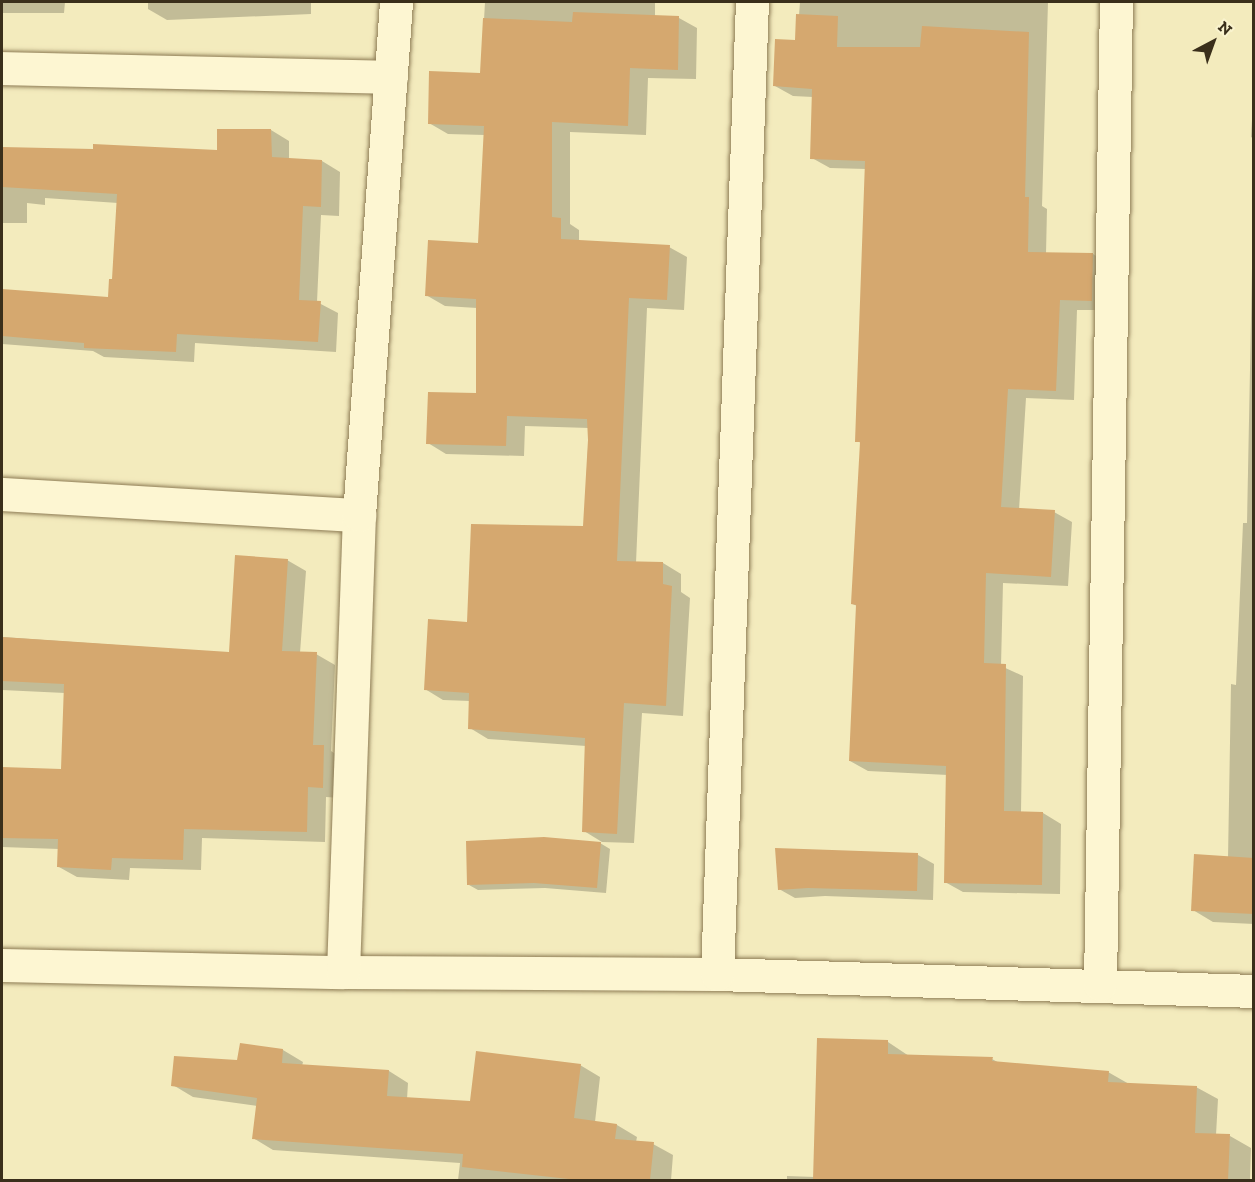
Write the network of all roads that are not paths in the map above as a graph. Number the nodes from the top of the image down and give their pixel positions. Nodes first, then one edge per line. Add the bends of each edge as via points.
1 (396, 2) edge
2 (752, 2) edge
3 (1116, 2) edge
4 (2, 68) edge
5 (391, 77) junction
6 (2, 494) edge
7 (359, 515) junction
8 (2, 965) edge
9 (343, 972) junction
10 (717, 974) junction
11 (1101, 984) junction
12 (1254, 991) edge

1 - 5 street
2 - 10 street
3 - 11 street
4 - 5 street
5 - 7 street
6 - 7 street
7 - 9 street
8 - 9 street
9 - 10 street
10 - 11 street
11 - 12 street

